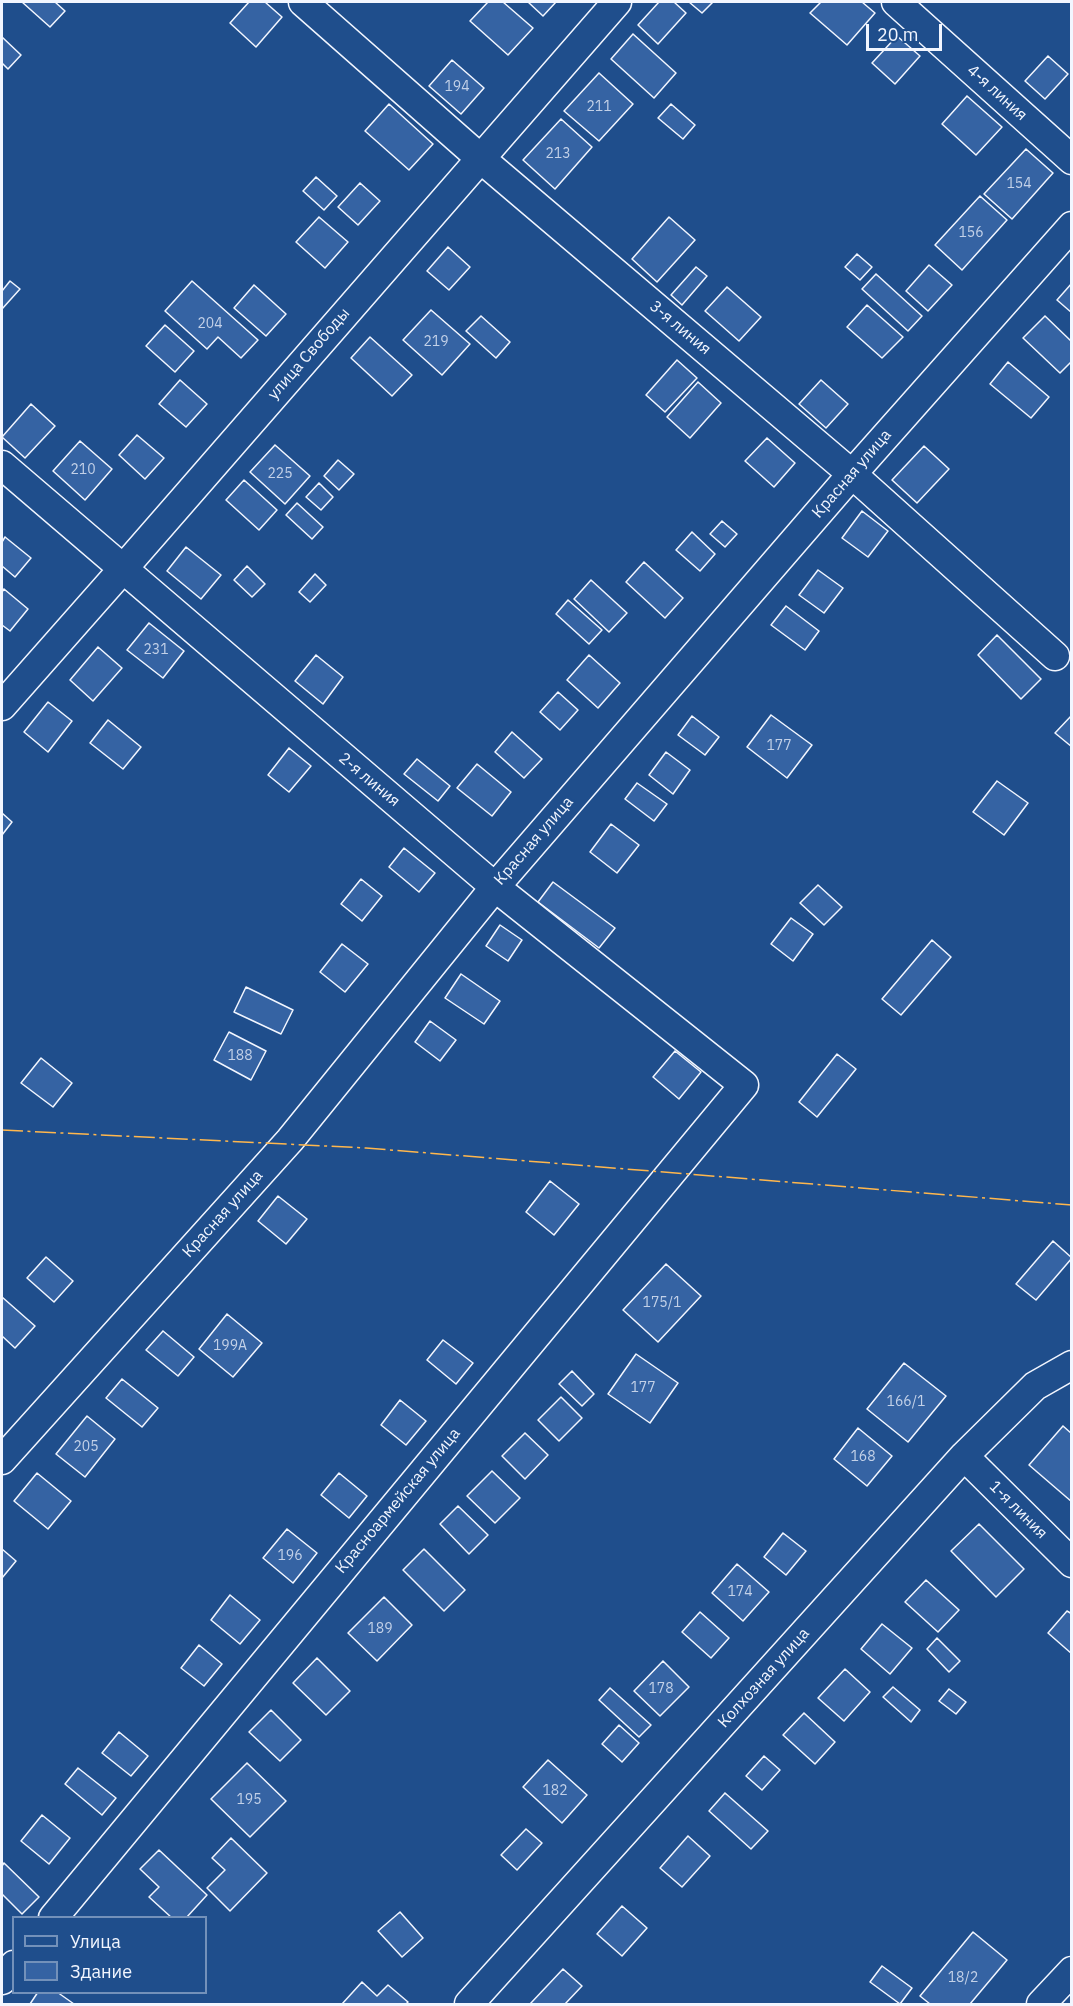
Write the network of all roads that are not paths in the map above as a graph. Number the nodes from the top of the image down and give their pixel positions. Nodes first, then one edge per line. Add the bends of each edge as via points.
1 (303, 2) edge
2 (617, 2) edge
3 (896, 2) edge
4 (480, 158) junction
5 (1071, 160) edge
6 (1071, 226) edge
7 (2, 465) edge
8 (852, 474) junction
9 (122, 570) junction
10 (1055, 656) dead end
11 (2, 706) edge
12 (495, 887) junction
13 (744, 1086) joint
14 (1071, 1365) edge
15 (964, 1456) junction
16 (2, 1460) edge
17 (1071, 1563) edge
18 (54, 1916) edge
19 (12, 1968) edge
20 (1071, 1971) edge
21 (2, 1980) edge
22 (469, 2004) edge
23 (1041, 2004) edge

1 - 4 street, 3-я линия
2 - 4 street, улица Свободы
3 - 5 street, 4-я линия
4 - 8 street, 3-я линия
4 - 9 street, улица Свободы
6 - 8 street, Красная улица
7 - 9 street, 2-я линия
8 - 10 street, 3-я линия
8 - 12 street, Красная улица
9 - 11 street, улица Свободы
9 - 12 street, 2-я линия
12 - 13 street, 2-я линия
12 - 16 street, Красная улица via 290,1140
13 - 18 street, Красноармейская улица
14 - 15 street, Колхозная улица via 1035,1386
15 - 17 street, 1-я линия
15 - 22 street, Колхозная улица
19 - 21 street
20 - 23 street

